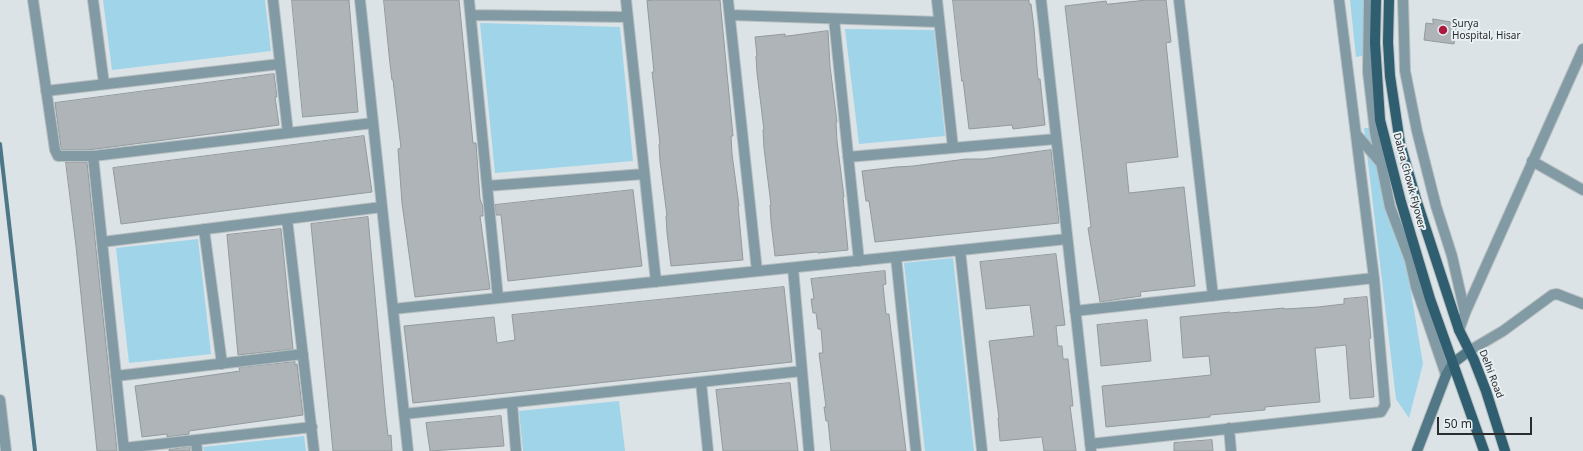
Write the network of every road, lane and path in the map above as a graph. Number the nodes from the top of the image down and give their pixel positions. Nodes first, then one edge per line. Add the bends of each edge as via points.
1 (33, 0) edge
2 (93, 0) edge
3 (273, 0) edge
4 (360, 0) edge
5 (469, 0) edge
6 (626, 0) edge
7 (728, 0) edge
8 (937, 0) edge
9 (1041, 0) edge
10 (1179, 0) edge
11 (1339, 0) edge
12 (1369, 0) edge
13 (1376, 0) edge
14 (1389, 0) edge
15 (1403, 0) edge
16 (471, 14) junction
17 (730, 15) junction
18 (627, 17) junction
19 (834, 19) junction
20 (939, 22) junction
21 (1583, 49) edge
22 (280, 64) junction
23 (104, 84) junction
24 (46, 91) junction
25 (373, 123) junction
26 (288, 133) junction
27 (1356, 134) junction
28 (1056, 139) junction
29 (953, 148) junction
30 (93, 156) junction
31 (848, 157) junction
32 (1532, 161) junction
33 (1381, 163) junction
34 (644, 174) junction
35 (487, 186) junction
36 (1583, 190) edge
37 (382, 207) junction
38 (287, 219) junction
39 (204, 229) junction
40 (1067, 239) junction
41 (102, 242) junction
42 (960, 250) junction
43 (896, 257) junction
44 (859, 261) junction
45 (793, 268) junction
46 (757, 272) junction
47 (1374, 278) junction
48 (656, 282) junction
49 (1213, 296) junction
50 (498, 298) junction
51 (1583, 304) edge
52 (393, 309) junction
53 (1076, 311) junction
54 (1465, 312) junction
55 (1459, 330) junction
56 (1469, 351) junction
57 (303, 354) junction
58 (1453, 363) junction
59 (222, 364) junction
60 (802, 372) junction
61 (1446, 375) junction
62 (116, 376) junction
63 (701, 382) junction
64 (0, 400) edge
65 (512, 403) junction
66 (404, 414) junction
67 (312, 427) junction
68 (1229, 428) junction
69 (196, 440) junction
70 (1091, 447) edge
71 (124, 450) edge
72 (6, 451) edge
73 (197, 451) edge
74 (314, 451) edge
75 (408, 451) edge
76 (516, 451) edge
77 (708, 451) edge
78 (809, 451) edge
79 (916, 451) edge
80 (982, 451) edge
81 (1231, 451) edge
82 (1417, 451) edge
83 (1484, 451) edge
84 (1505, 451) edge

1 - 24 street
2 - 23 street
3 - 22 street
4 - 25 street
5 - 16 street
6 - 18 street
7 - 17 street
8 - 20 street
9 - 28 street
10 - 49 street
11 - 27 street
12 - 33 street via 1368,72
13 - 58 main road, Dabra Chowk Flyover via 1380,120 1401,202
14 - 55 main road, Dabra Chowk Flyover via 1390,76 1400,143
15 - 54 street via 1405,72 1417,131
16 - 18 street
16 - 35 street
17 - 19 street
17 - 46 street
18 - 34 street
19 - 20 street
19 - 31 street
20 - 29 street
21 - 32 street
22 - 23 street
22 - 26 street
23 - 24 street
24 - 30 street via 54,150 58,156
25 - 26 street
25 - 37 street
26 - 30 street
27 - 33 street
27 - 47 street
28 - 29 street
28 - 40 street
29 - 31 street
30 - 41 street
31 - 44 street
32 - 36 street
32 - 54 street
33 - 61 street via 1390,207 1410,260 1416,287
34 - 35 street
34 - 48 street
35 - 50 street
37 - 38 street
37 - 52 street
38 - 39 street
38 - 57 street
39 - 41 street
39 - 59 street
40 - 42 street
40 - 53 street
41 - 62 street
42 - 43 street
42 - 80 street
43 - 44 street
43 - 79 street
44 - 45 street
45 - 46 street
45 - 60 street
46 - 48 street
47 - 49 street
47 - 68 street via 1385,405 1383,410
48 - 50 street
49 - 53 street
50 - 52 street
51 - 56 street via 1557,294 1552,295 1503,331
52 - 66 street
53 - 70 street
54 - 55 street
55 - 56 main road, Delhi Road
56 - 58 main road
56 - 84 main road, Delhi Road via 1486,390
57 - 59 street
57 - 67 street
58 - 61 main road
58 - 83 main road
59 - 62 street
60 - 63 street
60 - 78 street
61 - 82 main road
62 - 71 street
63 - 65 street
63 - 77 street
64 - 72 street
65 - 66 street
65 - 76 street
66 - 75 street
67 - 69 street
67 - 74 street
68 - 70 street
68 - 81 street
69 - 71 street
69 - 73 street

